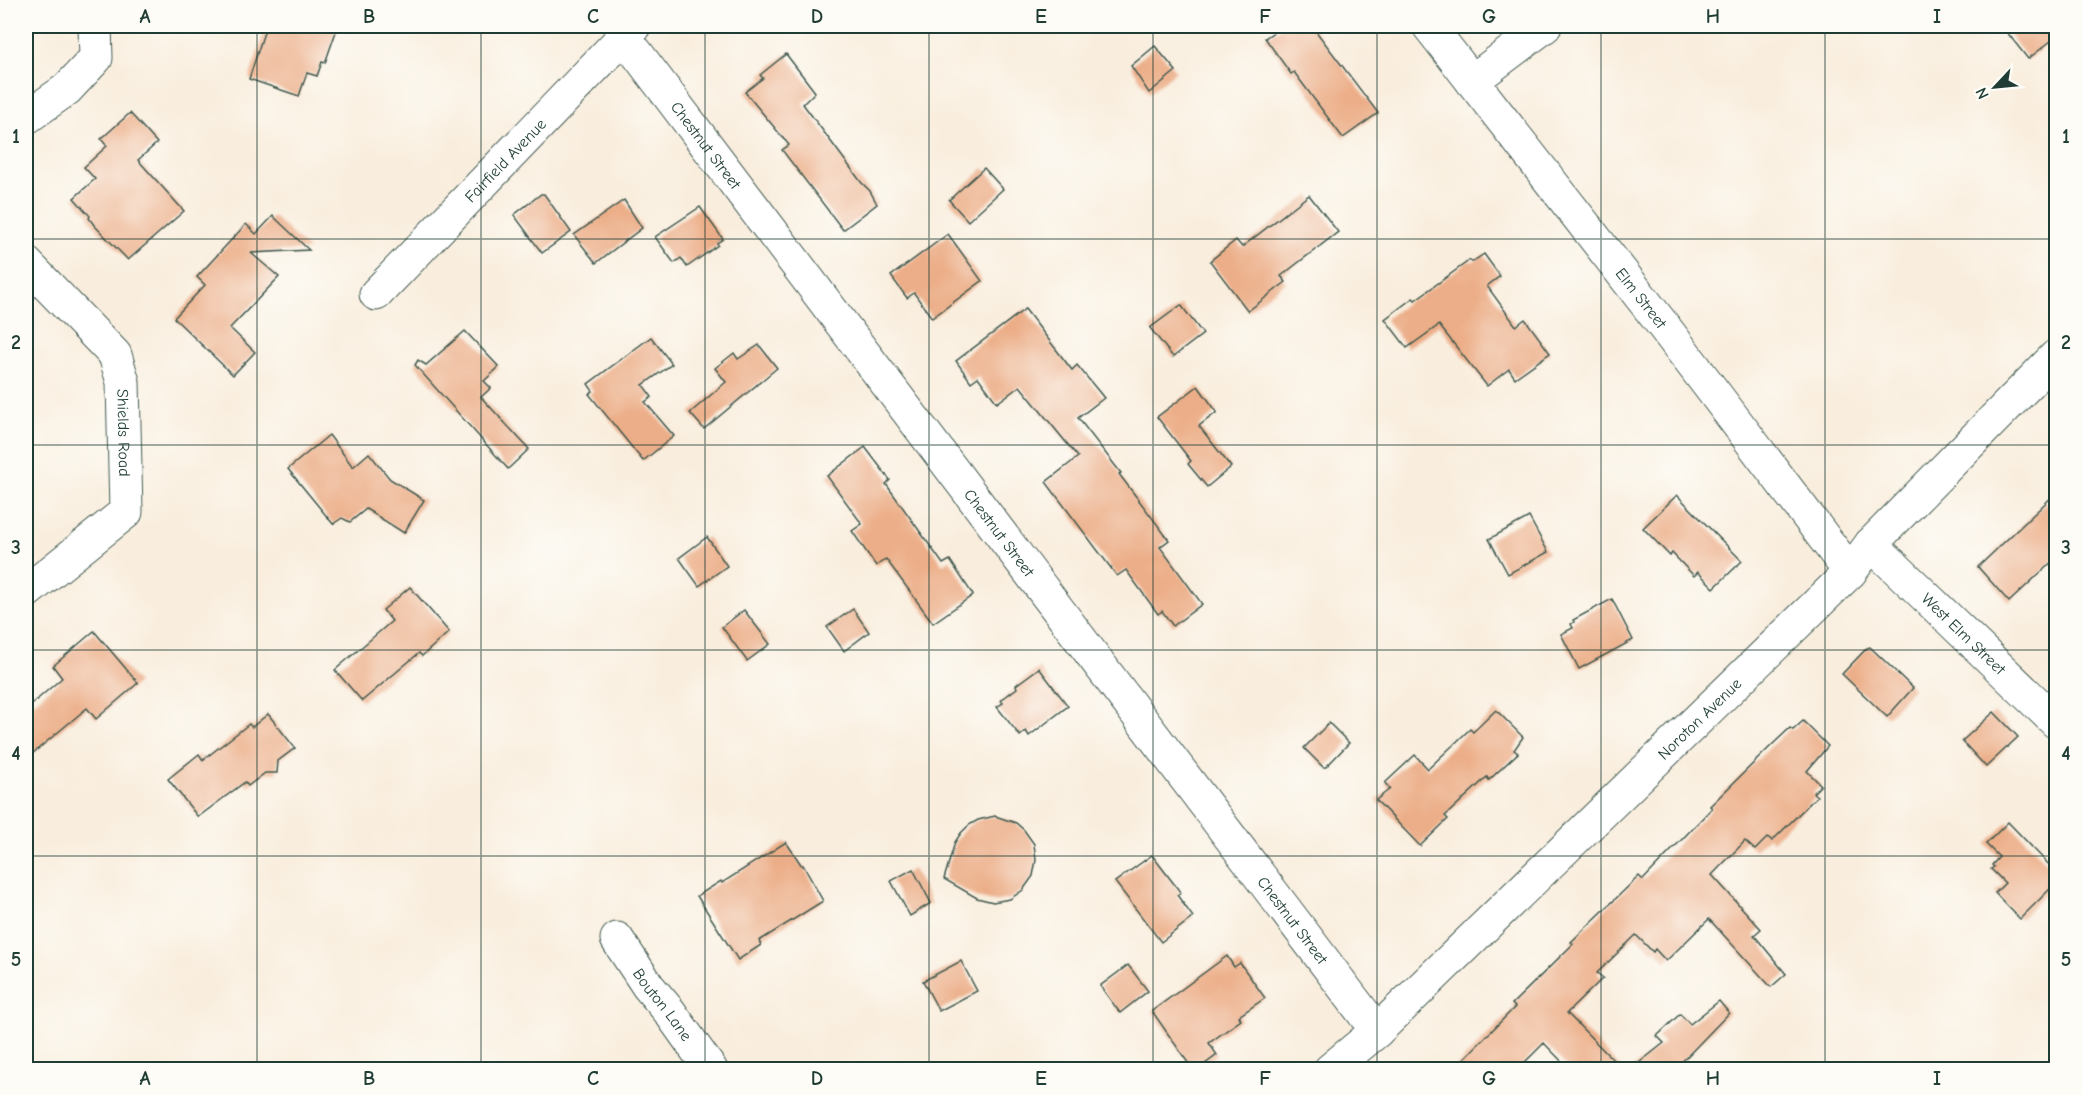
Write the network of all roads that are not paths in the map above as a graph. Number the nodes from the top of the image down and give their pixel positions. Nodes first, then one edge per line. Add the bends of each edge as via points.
1 (95, 26) edge
2 (1429, 26) edge
3 (1545, 26) edge
4 (628, 31) edge
5 (1472, 81) junction
6 (26, 118) edge
7 (26, 263) edge
8 (376, 294) dead end
9 (2056, 356) edge
10 (1871, 544) junction
11 (1850, 572) junction
12 (26, 592) edge
13 (2056, 722) edge
14 (617, 939) dead end
15 (1377, 1031) junction
16 (711, 1070) edge
17 (1330, 1070) edge

1 - 6 street via 96,58 67,89
2 - 5 street, Elm Street
3 - 5 street
4 - 8 street, Fairfield Avenue
4 - 15 street, Chestnut Street
5 - 11 street, Elm Street
7 - 12 street, Shields Road via 115,355 123,382 126,512
9 - 10 street, Noroton Avenue
10 - 11 street, Noroton Avenue
10 - 13 street, West Elm Street
11 - 15 street, Noroton Avenue
14 - 16 street, Bouton Lane
15 - 17 street, Noroton Avenue

